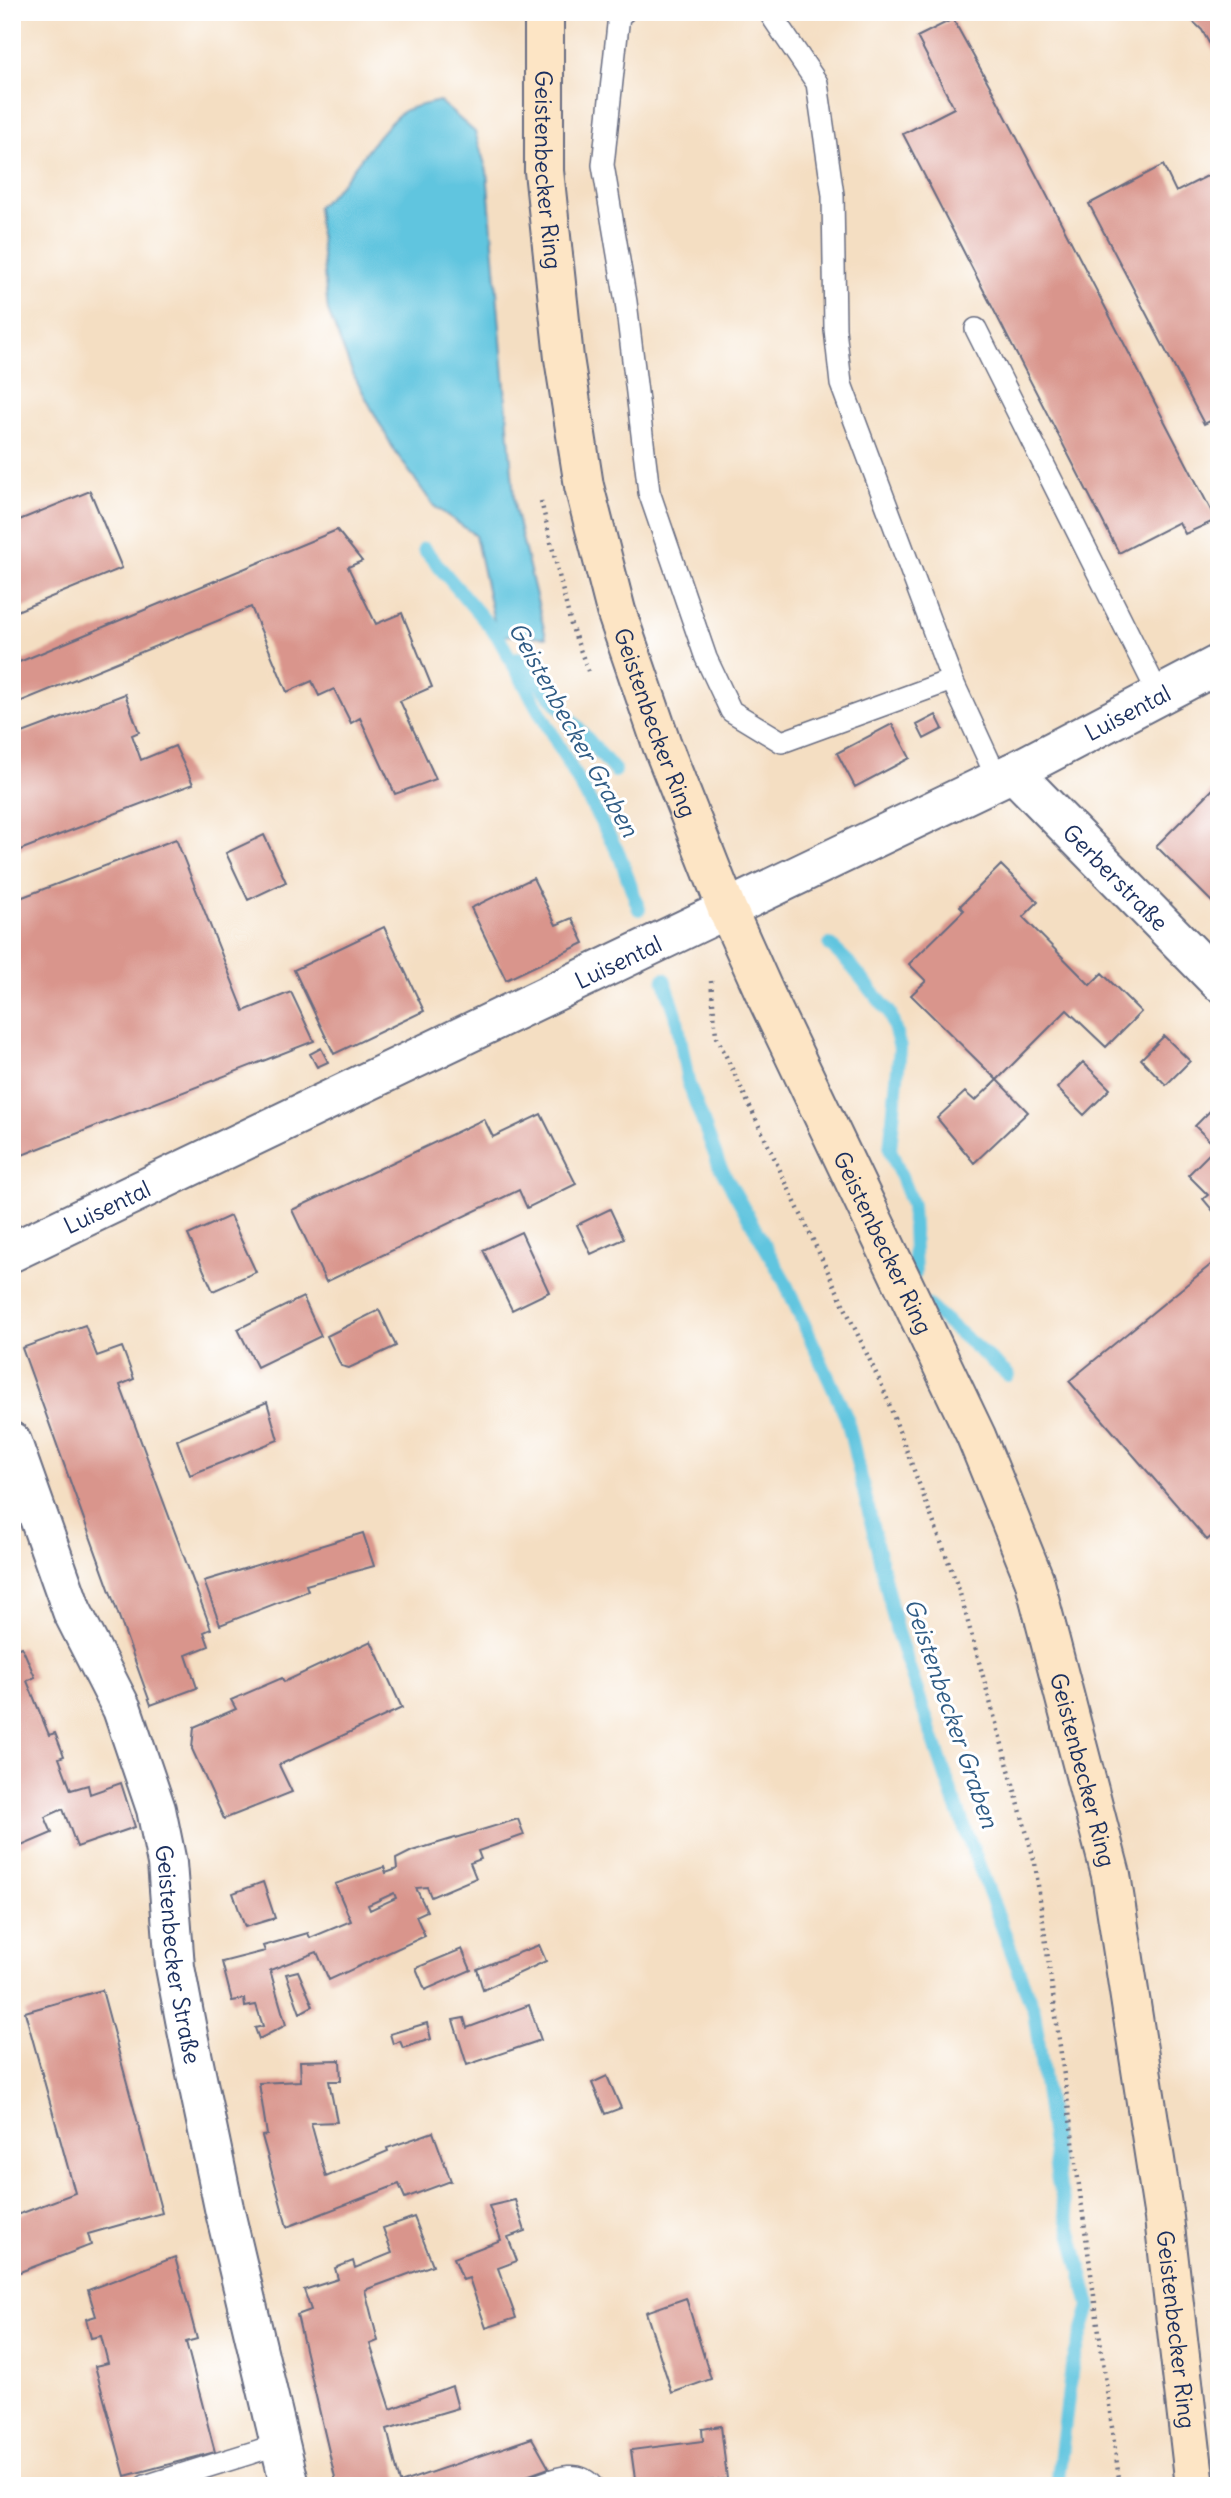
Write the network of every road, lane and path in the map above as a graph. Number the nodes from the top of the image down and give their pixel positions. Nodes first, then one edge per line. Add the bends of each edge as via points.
1 (544, 12) edge
2 (624, 12) edge
3 (769, 12) edge
4 (976, 329) dead end
5 (540, 496) dead end
6 (1219, 664) edge
7 (590, 675) dead end
8 (952, 680) junction
9 (1159, 695) junction
10 (1005, 775) junction
11 (727, 909) junction
12 (688, 926) junction
13 (1219, 982) edge
14 (12, 1252) edge
15 (12, 1442) edge
16 (280, 2444) junction
17 (145, 2486) edge
18 (290, 2486) edge
19 (535, 2486) edge
20 (592, 2486) edge
21 (1120, 2486) edge
22 (1195, 2486) edge

1 - 11 main road, Geistenbecker Ring via 544,171 564,358 584,486 616,611 662,745
2 - 8 lane via 619,15 603,165 626,302 649,492 706,659 726,700 731,710 782,742
3 - 8 lane via 817,83 833,195 835,329 841,384
4 - 9 lane
5 - 7 path via 571,625
6 - 9 street, Luisental
8 - 10 lane
9 - 10 street, Luisental
10 - 11 street, Luisental
10 - 13 street, Gerberstraße
11 - 12 street, Luisental
11 - 22 main road, Geistenbecker Ring via 976,1436 1034,1579 1111,1875 1164,2218
12 - 14 street, Luisental
12 - 21 path via 711,981 716,1035 883,1388 945,1552 1024,1824 1034,1863
15 - 16 street, Geistenbecker Straße via 72,1611 122,1709 156,1810 187,2030
16 - 17 lane
16 - 18 street, Geistenbecker Straße
19 - 20 lane via 567,2475 586,2479

